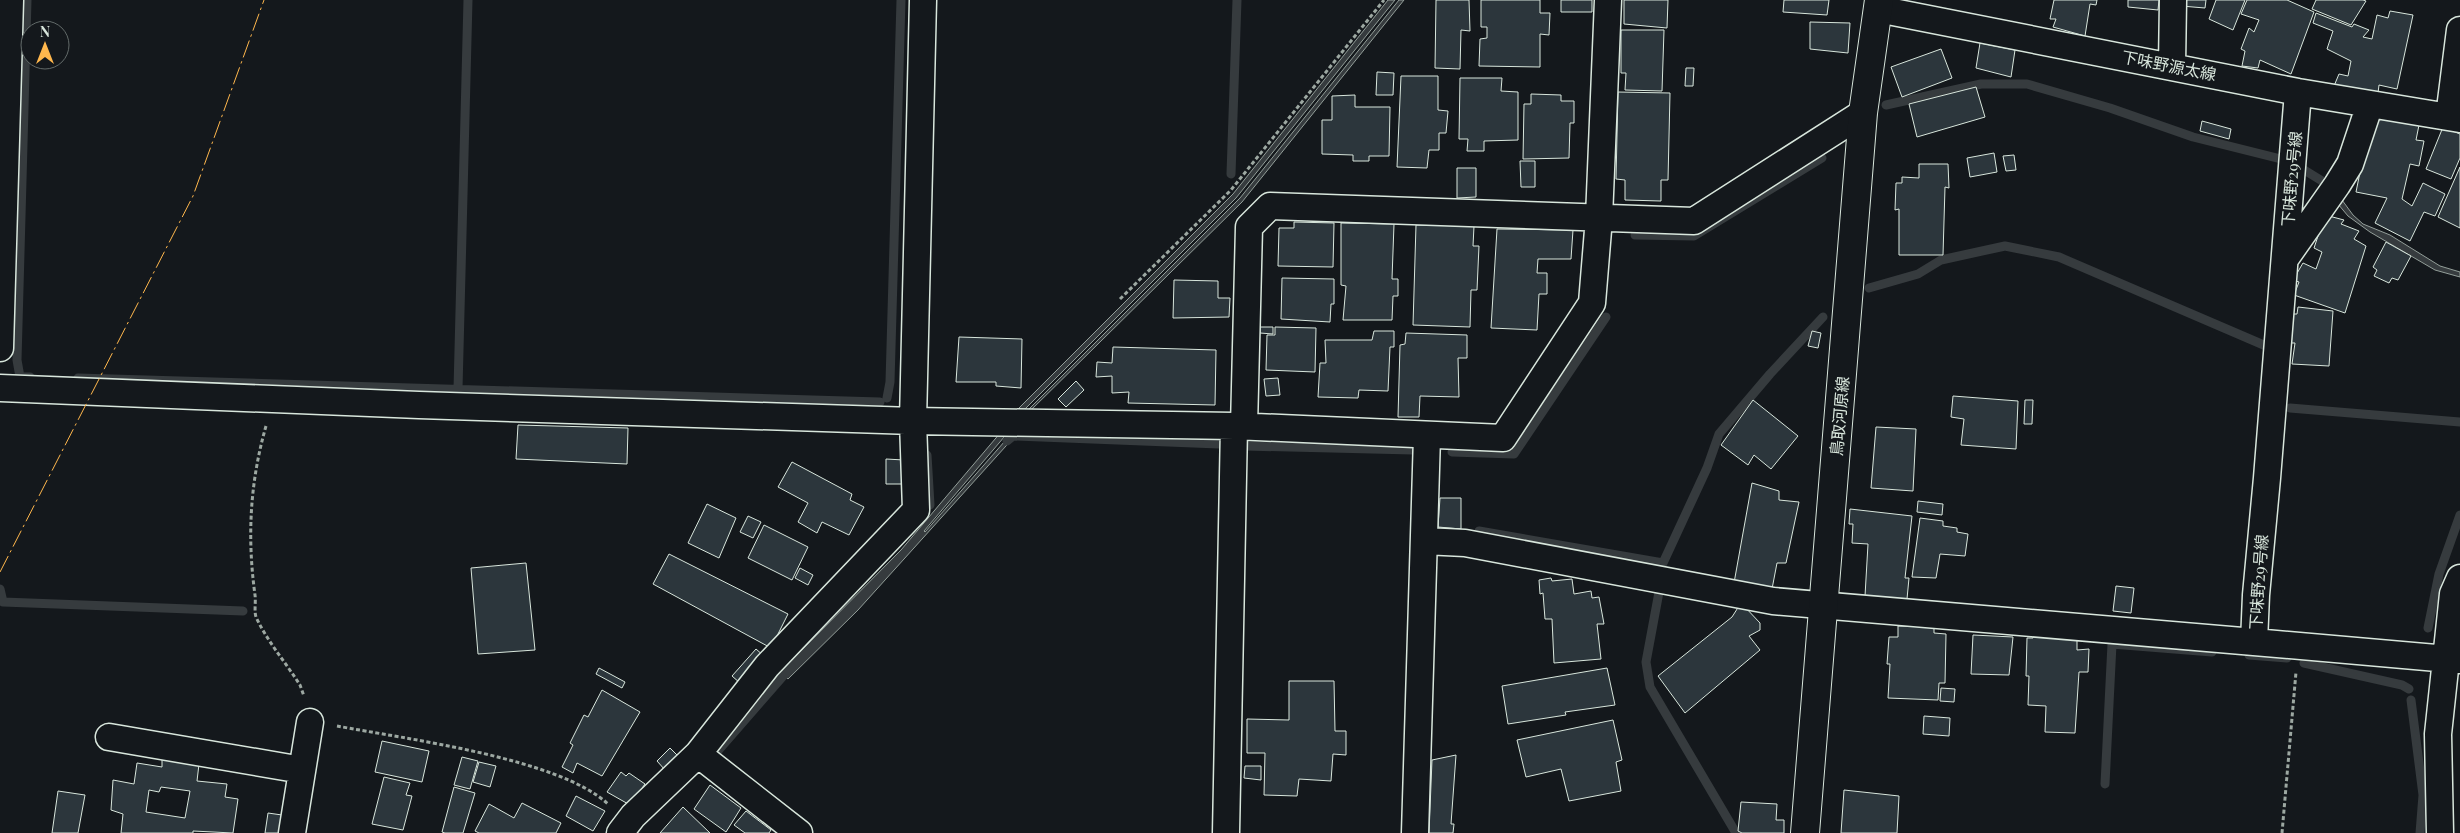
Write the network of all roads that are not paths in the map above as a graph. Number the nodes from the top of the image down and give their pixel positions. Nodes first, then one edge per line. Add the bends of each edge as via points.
1 (10, 0) edge
2 (924, 0) edge
3 (1608, 0) edge
4 (2173, 0) edge
5 (1879, 4) edge
6 (2460, 30) edge
7 (2172, 66) junction
8 (2298, 92) junction
9 (2370, 104) junction
10 (1863, 112) junction
11 (2454, 118) edge
12 (1599, 218) junction
13 (2284, 260) junction
14 (0, 348) edge
15 (0, 388) edge
16 (913, 421) junction
17 (1239, 426) junction
18 (1427, 436) junction
19 (1424, 541) junction
20 (2460, 578) edge
21 (1824, 604) junction
22 (2254, 642) junction
23 (2453, 660) edge
24 (310, 722) road end
25 (109, 737) dead end
26 (698, 754) junction
27 (302, 770) junction
28 (624, 828) edge
29 (292, 833) edge
30 (799, 833) edge
31 (1226, 833) edge
32 (1416, 833) edge
33 (1805, 833) edge
34 (2440, 833) edge

1 - 14 street
2 - 16 street
3 - 12 street
4 - 7 street
5 - 7 street, 下味野源太線
5 - 10 main road, 鳥取河原線
6 - 11 street
7 - 8 street, 下味野源太線
8 - 9 street, 下味野源太線
8 - 13 street, 下味野29号線
9 - 11 street, 下味野源太線
9 - 13 street via 2350,164
10 - 12 street via 1694,221
10 - 21 main road, 鳥取河原線
12 - 17 street via 1270,206 1249,227
12 - 18 street via 1592,303 1504,438
13 - 22 street, 下味野29号線
15 - 16 street
16 - 17 street
16 - 26 street via 916,510 767,666
17 - 18 street
17 - 31 street
18 - 19 street
19 - 21 street, 下味野29号線 via 1465,543 1773,601
19 - 32 street
20 - 23 street via 2452,594
21 - 22 street, 下味野29号線
21 - 33 main road, 鳥取河原線
22 - 23 street
23 - 34 street via 2438,734
24 - 27 street
25 - 27 street
26 - 28 street
26 - 30 street
27 - 29 street

